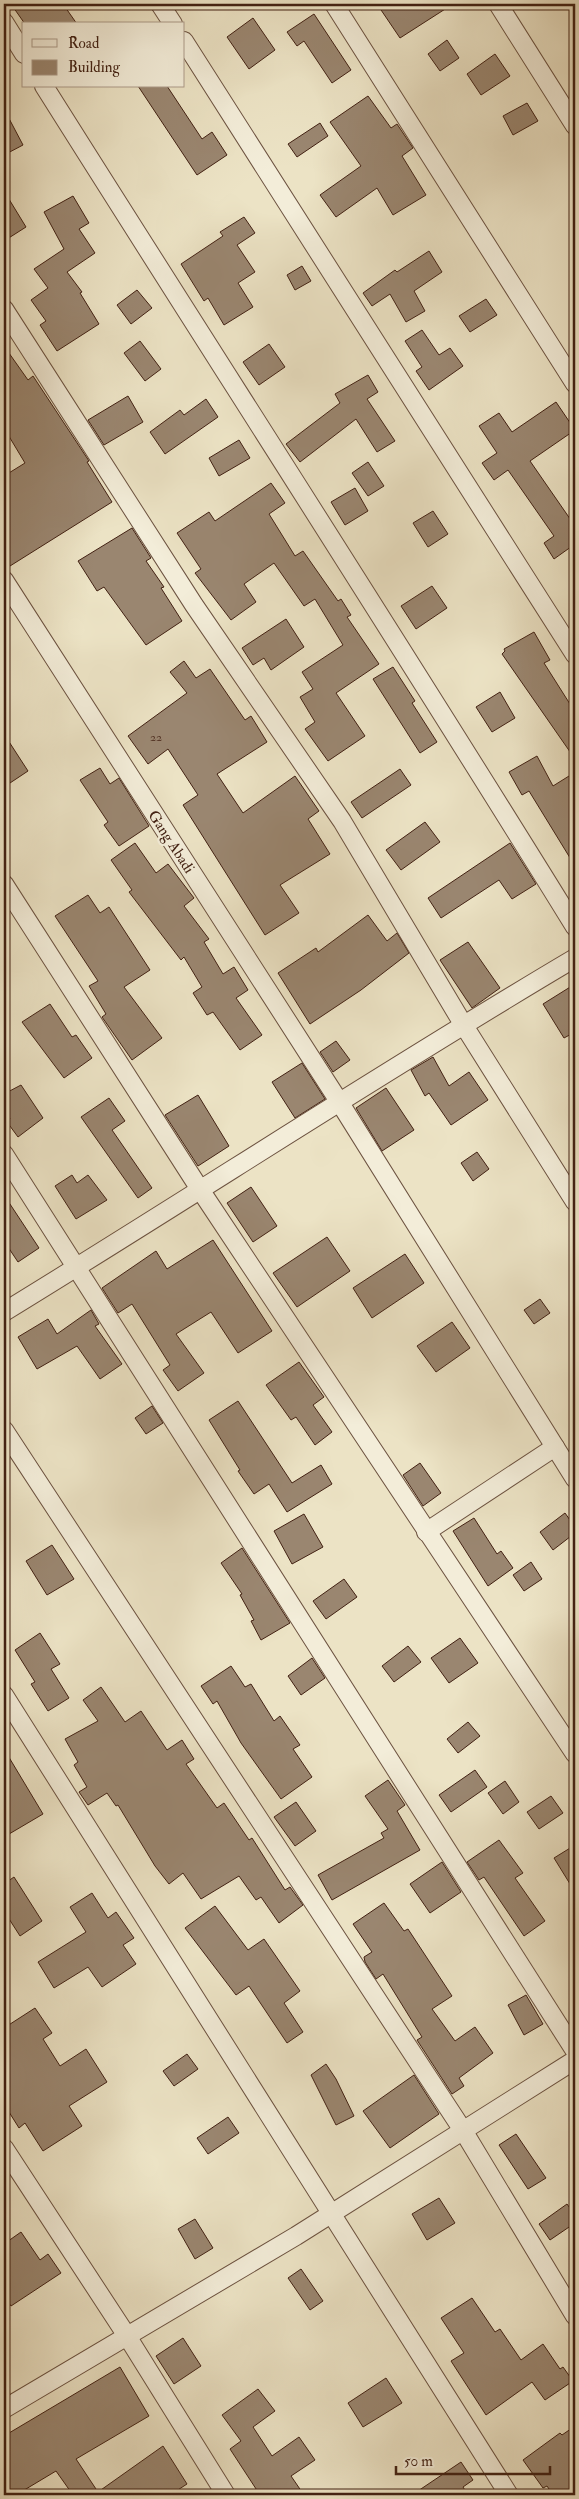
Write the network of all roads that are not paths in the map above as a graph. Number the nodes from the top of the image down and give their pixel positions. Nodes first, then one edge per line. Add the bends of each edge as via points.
1 (160, 4) edge
2 (334, 4) edge
3 (498, 4) edge
4 (4, 22) edge
5 (172, 22) edge
6 (185, 43) edge
7 (22, 51) edge
8 (45, 88) edge
9 (575, 126) edge
10 (4, 309) edge
11 (575, 384) edge
12 (4, 580) edge
13 (575, 655) edge
14 (4, 884) edge
15 (575, 927) edge
16 (575, 958) edge
17 (463, 1024) junction
18 (340, 1103) junction
19 (4, 1154) edge
20 (201, 1191) junction
21 (575, 1202) edge
22 (75, 1268) junction
23 (4, 1312) edge
24 (4, 1430) edge
25 (555, 1447) junction
26 (575, 1479) edge
27 (426, 1532) junction
28 (4, 1695) edge
29 (575, 1754) edge
30 (575, 2051) edge
31 (575, 2060) edge
32 (464, 2132) junction
33 (4, 2148) edge
34 (330, 2214) junction
35 (575, 2316) edge
36 (127, 2336) junction
37 (4, 2409) edge
38 (226, 2495) edge
39 (509, 2495) edge

1 - 5 street
2 - 11 street
3 - 9 street
4 - 7 street
6 - 13 street
8 - 15 street
10 - 17 street via 194,605 342,821
12 - 18 street, Gang Abadi
14 - 20 street
16 - 17 street
17 - 18 street
17 - 21 street
18 - 20 street
18 - 25 street, Gang Abadi
19 - 22 street
20 - 22 street
20 - 27 street
22 - 23 street
22 - 30 street
24 - 32 street
25 - 26 street, Gang Abadi
25 - 27 street
27 - 29 street
28 - 34 street
31 - 32 street
32 - 34 street
32 - 35 street
33 - 36 street
34 - 36 street
34 - 39 street
36 - 37 street
36 - 38 street

